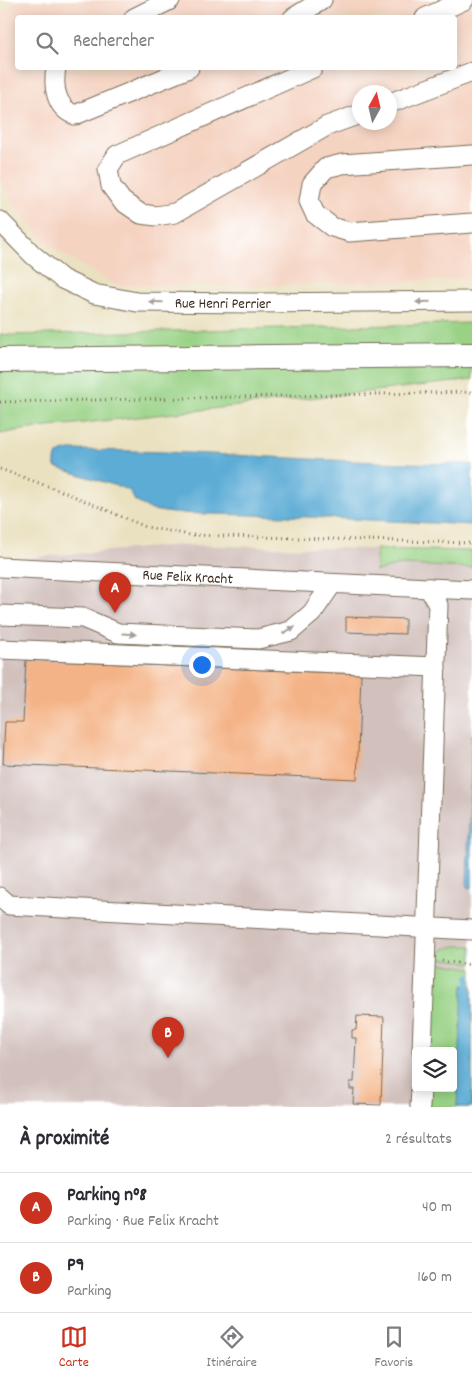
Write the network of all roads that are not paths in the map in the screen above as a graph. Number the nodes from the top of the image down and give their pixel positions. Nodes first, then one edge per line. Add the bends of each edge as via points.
1 (170, 0) edge
2 (322, 0) edge
3 (464, 0) edge
4 (140, 15) edge
5 (298, 15) edge
6 (432, 15) edge
7 (56, 70) edge
8 (184, 70) edge
9 (308, 70) edge
10 (472, 72) edge
11 (397, 100) edge
12 (352, 117) edge
13 (472, 155) edge
14 (0, 221) edge
15 (472, 223) edge
16 (472, 301) edge
17 (472, 355) edge
18 (0, 360) edge
19 (0, 567) edge
20 (332, 584) junction
21 (429, 588) junction
22 (472, 590) edge
23 (0, 615) edge
24 (0, 649) edge
25 (436, 667) junction
26 (3, 902) edge
27 (426, 928) junction
28 (472, 930) edge
29 (422, 1047) edge
30 (421, 1092) edge
31 (420, 1107) edge

1 - 4 street
2 - 5 street
3 - 6 street
7 - 8 street via 54,82 59,102 67,112 75,115
9 - 12 street via 117,155 108,169 111,186 122,201 141,214 175,213 327,126
10 - 11 street
13 - 15 street via 342,164 326,168 312,184 310,201 315,214 332,228 348,232
16 -> 14 street, Rue Henri Perrier via 137,302 94,294 62,278 33,255
17 - 18 main road
19 - 20 street, Rue Felix Kracht
20 - 21 street, Rue Felix Kracht
23 -> 20 street via 83,618 118,633 258,639 290,631 312,613
21 - 22 street, Rue Felix Kracht
21 - 25 street via 438,605
24 - 25 street
25 - 27 street
26 - 27 street
27 - 28 street
27 - 29 street
30 - 31 street

